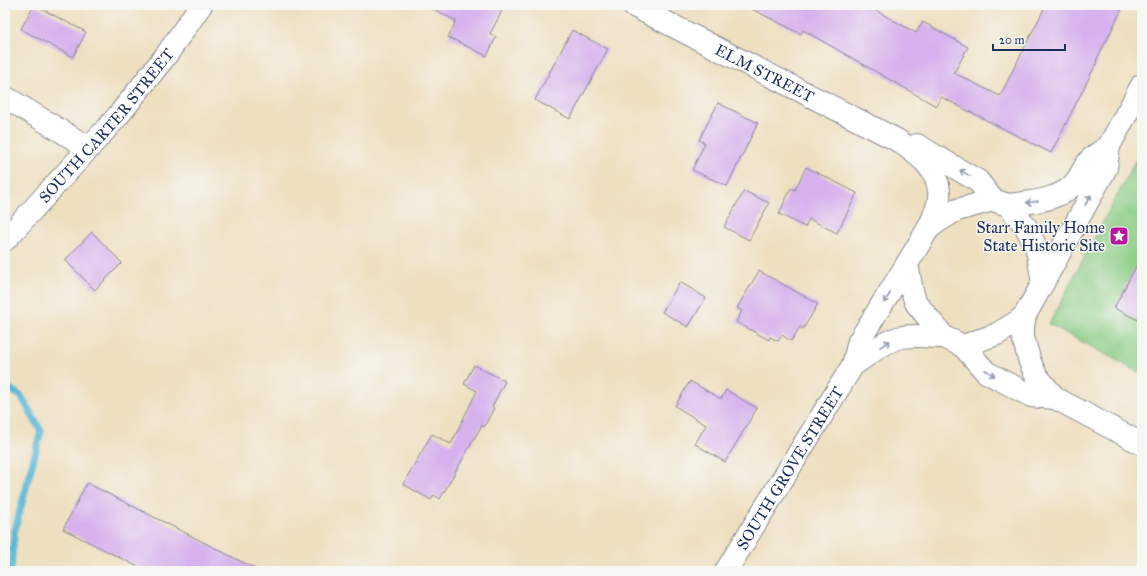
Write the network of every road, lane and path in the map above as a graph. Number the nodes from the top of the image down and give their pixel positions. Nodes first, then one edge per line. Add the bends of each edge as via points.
1 (201, 5) edge
2 (632, 5) edge
3 (1142, 84) edge
4 (5, 97) edge
5 (897, 140) junction
6 (1109, 146) junction
7 (89, 148) junction
8 (1001, 203) junction
9 (928, 229) junction
10 (5, 240) edge
11 (907, 264) junction
12 (1043, 283) junction
13 (1025, 314) junction
14 (953, 341) junction
15 (853, 365) junction
16 (1055, 398) junction
17 (1142, 444) edge
18 (726, 571) edge

1 - 7 street, SOUTH CARTER STREET via 142,88
2 - 5 street, ELM STREET
3 - 6 street
4 - 7 street
8 -> 5 street, ELM STREET via 978,180 919,146
5 - 9 street, ELM STREET via 927,164 937,182 940,192 936,211
6 -> 8 street via 1089,160 1073,185 1062,194 1041,200
12 -> 6 street via 1106,168
7 - 10 street, SOUTH CARTER STREET
8 - 9 street via 957,210
8 - 12 street via 1026,227 1036,249
9 - 11 street
11 - 14 street via 916,303
11 -> 15 street, SOUTH GROVE STREET via 859,341
12 - 13 street
13 - 14 street via 998,334
13 - 16 street via 1023,337 1030,362
15 -> 14 street, SOUTH GROVE STREET via 896,338 906,336
14 -> 16 street via 986,372 1031,396
15 - 18 street, SOUTH GROVE STREET
16 - 17 street

